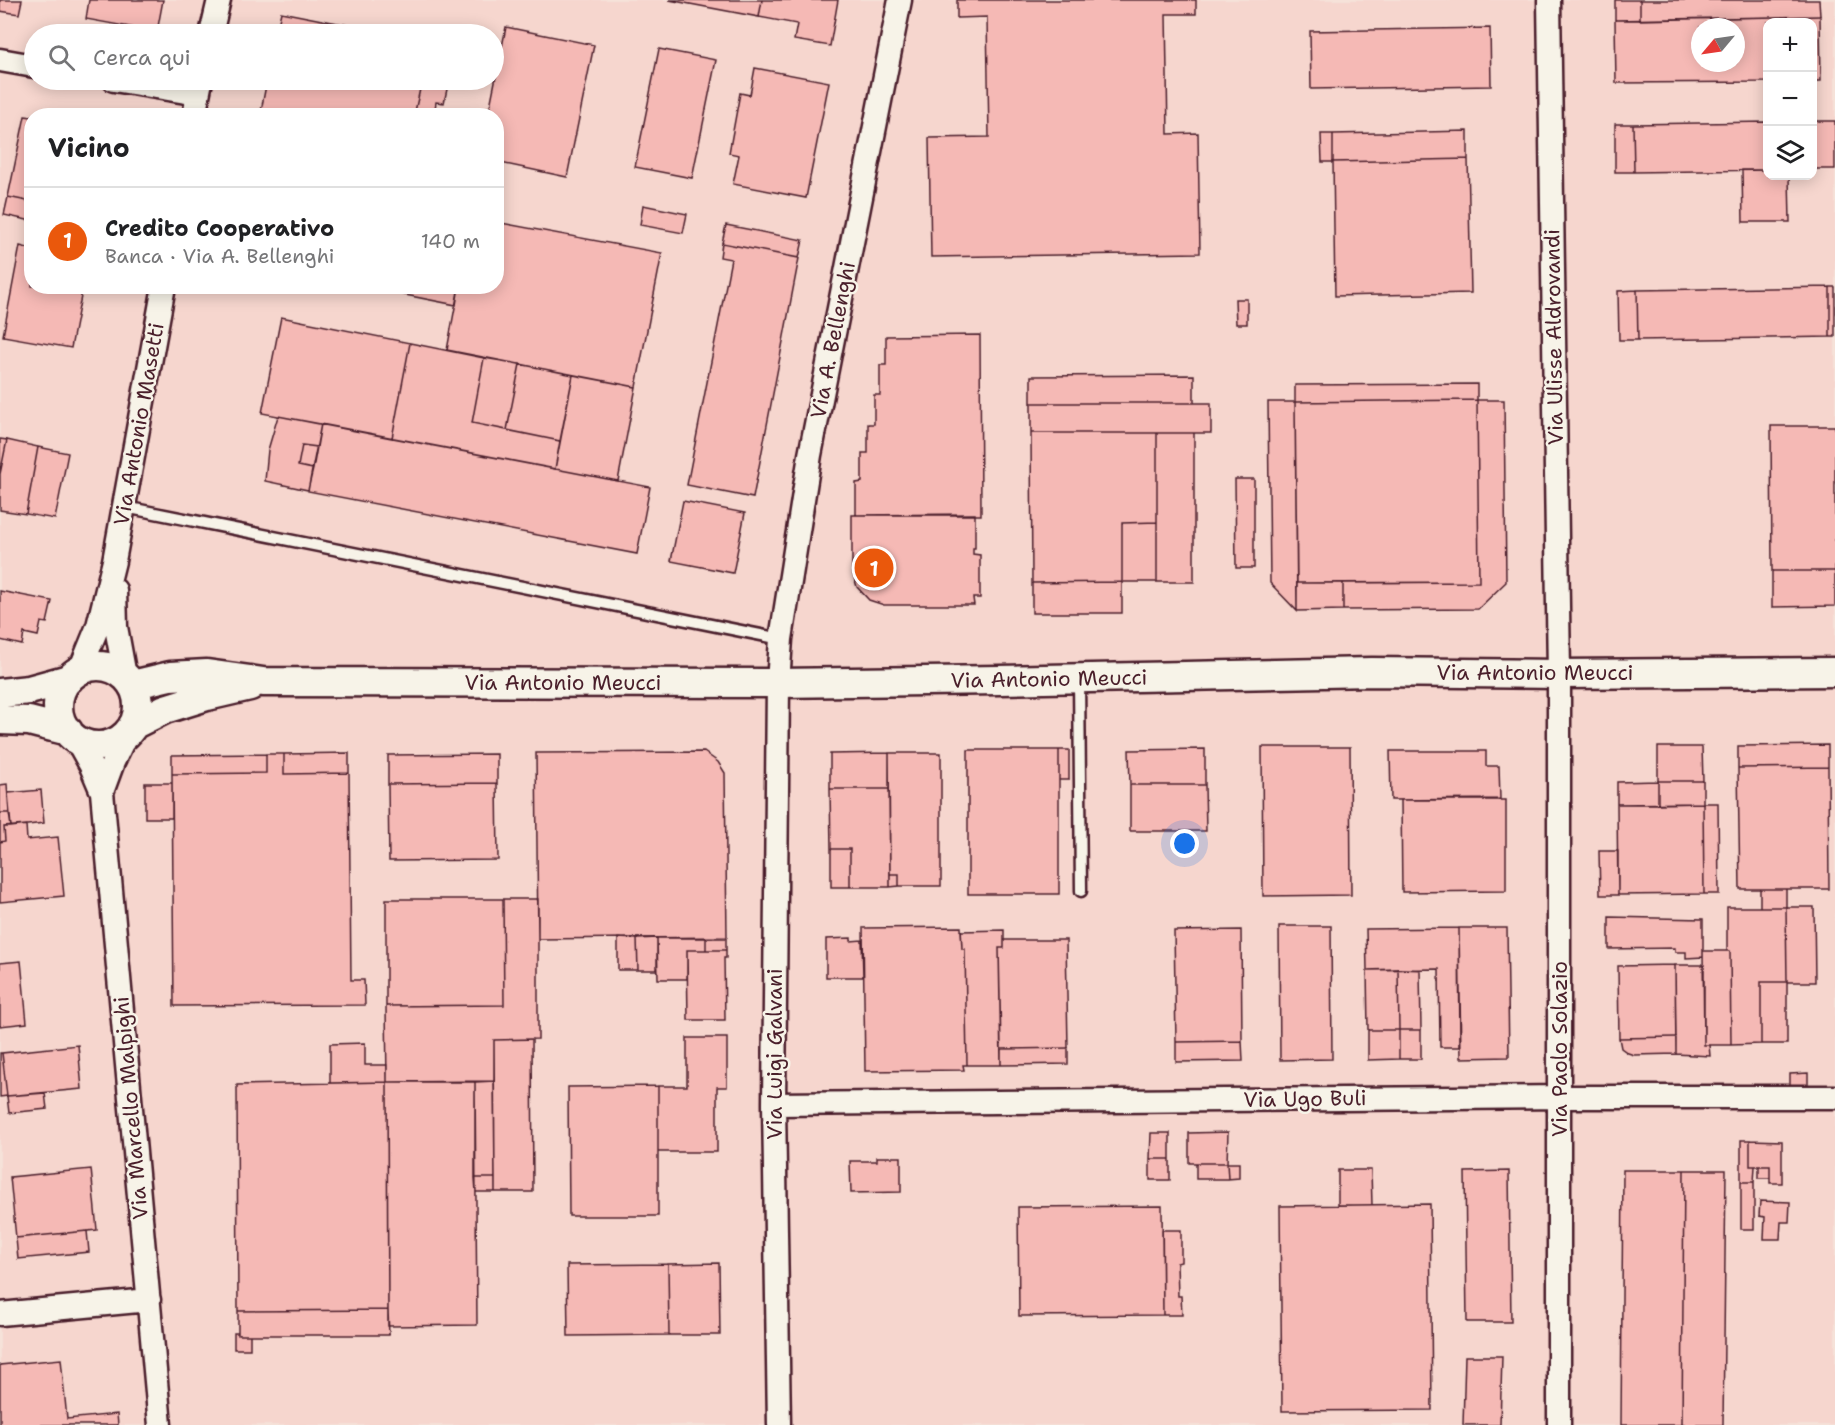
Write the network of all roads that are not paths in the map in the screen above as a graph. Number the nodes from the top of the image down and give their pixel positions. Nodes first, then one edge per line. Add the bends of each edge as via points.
1 (219, 0) edge
2 (900, 0) edge
3 (1549, 0) edge
4 (213, 24) edge
5 (0, 60) edge
6 (24, 64) edge
7 (166, 90) edge
8 (198, 96) edge
9 (163, 294) edge
10 (125, 507) junction
11 (114, 561) junction
12 (781, 639) junction
13 (1835, 672) edge
14 (75, 674) junction
15 (1559, 674) junction
16 (1079, 679) junction
17 (129, 680) junction
18 (263, 682) junction
19 (778, 683) junction
20 (0, 693) edge
21 (0, 720) edge
22 (130, 730) junction
23 (72, 735) junction
24 (102, 792) junction
25 (1081, 891) dead end
26 (1561, 1096) junction
27 (1835, 1097) edge
28 (774, 1104) junction
29 (149, 1300) junction
30 (0, 1314) edge
31 (160, 1425) edge
32 (779, 1425) edge
33 (1560, 1425) edge

1 - 4 street
2 - 12 street, Via A. Bellenghi via 810,455
3 - 15 street, Via Ulisse Aldrovandi
5 - 6 street
7 - 8 street
9 - 10 street, Via Antonio Masetti
10 - 11 street, Via Antonio Masetti
10 - 12 lane
11 - 14 street, Via Antonio Masetti via 98,626
11 - 17 street, Via Antonio Masetti via 116,627
12 - 19 street, Via A. Bellenghi
13 - 15 street, Via Antonio Meucci
14 - 17 street via 91,666 103,666 115,669
14 - 20 street via 29,690
14 - 23 street via 59,699 62,721
15 - 16 street, Via Antonio Meucci via 1372,672
15 - 26 street, Via Paolo Solazio
16 - 19 street, Via Antonio Meucci
16 - 25 lane
17 - 18 street, Via Antonio Meucci via 207,674
17 - 22 street via 138,708
18 - 19 street, Via Antonio Meucci
18 - 22 street, Via Antonio Meucci via 165,709
19 - 28 street, Via Luigi Galvani
21 - 23 street via 29,721
22 - 23 street via 111,744 99,746
22 - 24 street, Via Marcello Malpighi
23 - 24 street, Via Marcello Malpighi
24 - 29 street, Via Marcello Malpighi
26 - 27 street, Via Ugo Buli
26 - 28 street, Via Ugo Buli
26 - 33 street, Via Paolo Solazio
28 - 32 street, Via Luigi Galvani
29 - 30 street
29 - 31 street, Via Marcello Malpighi

